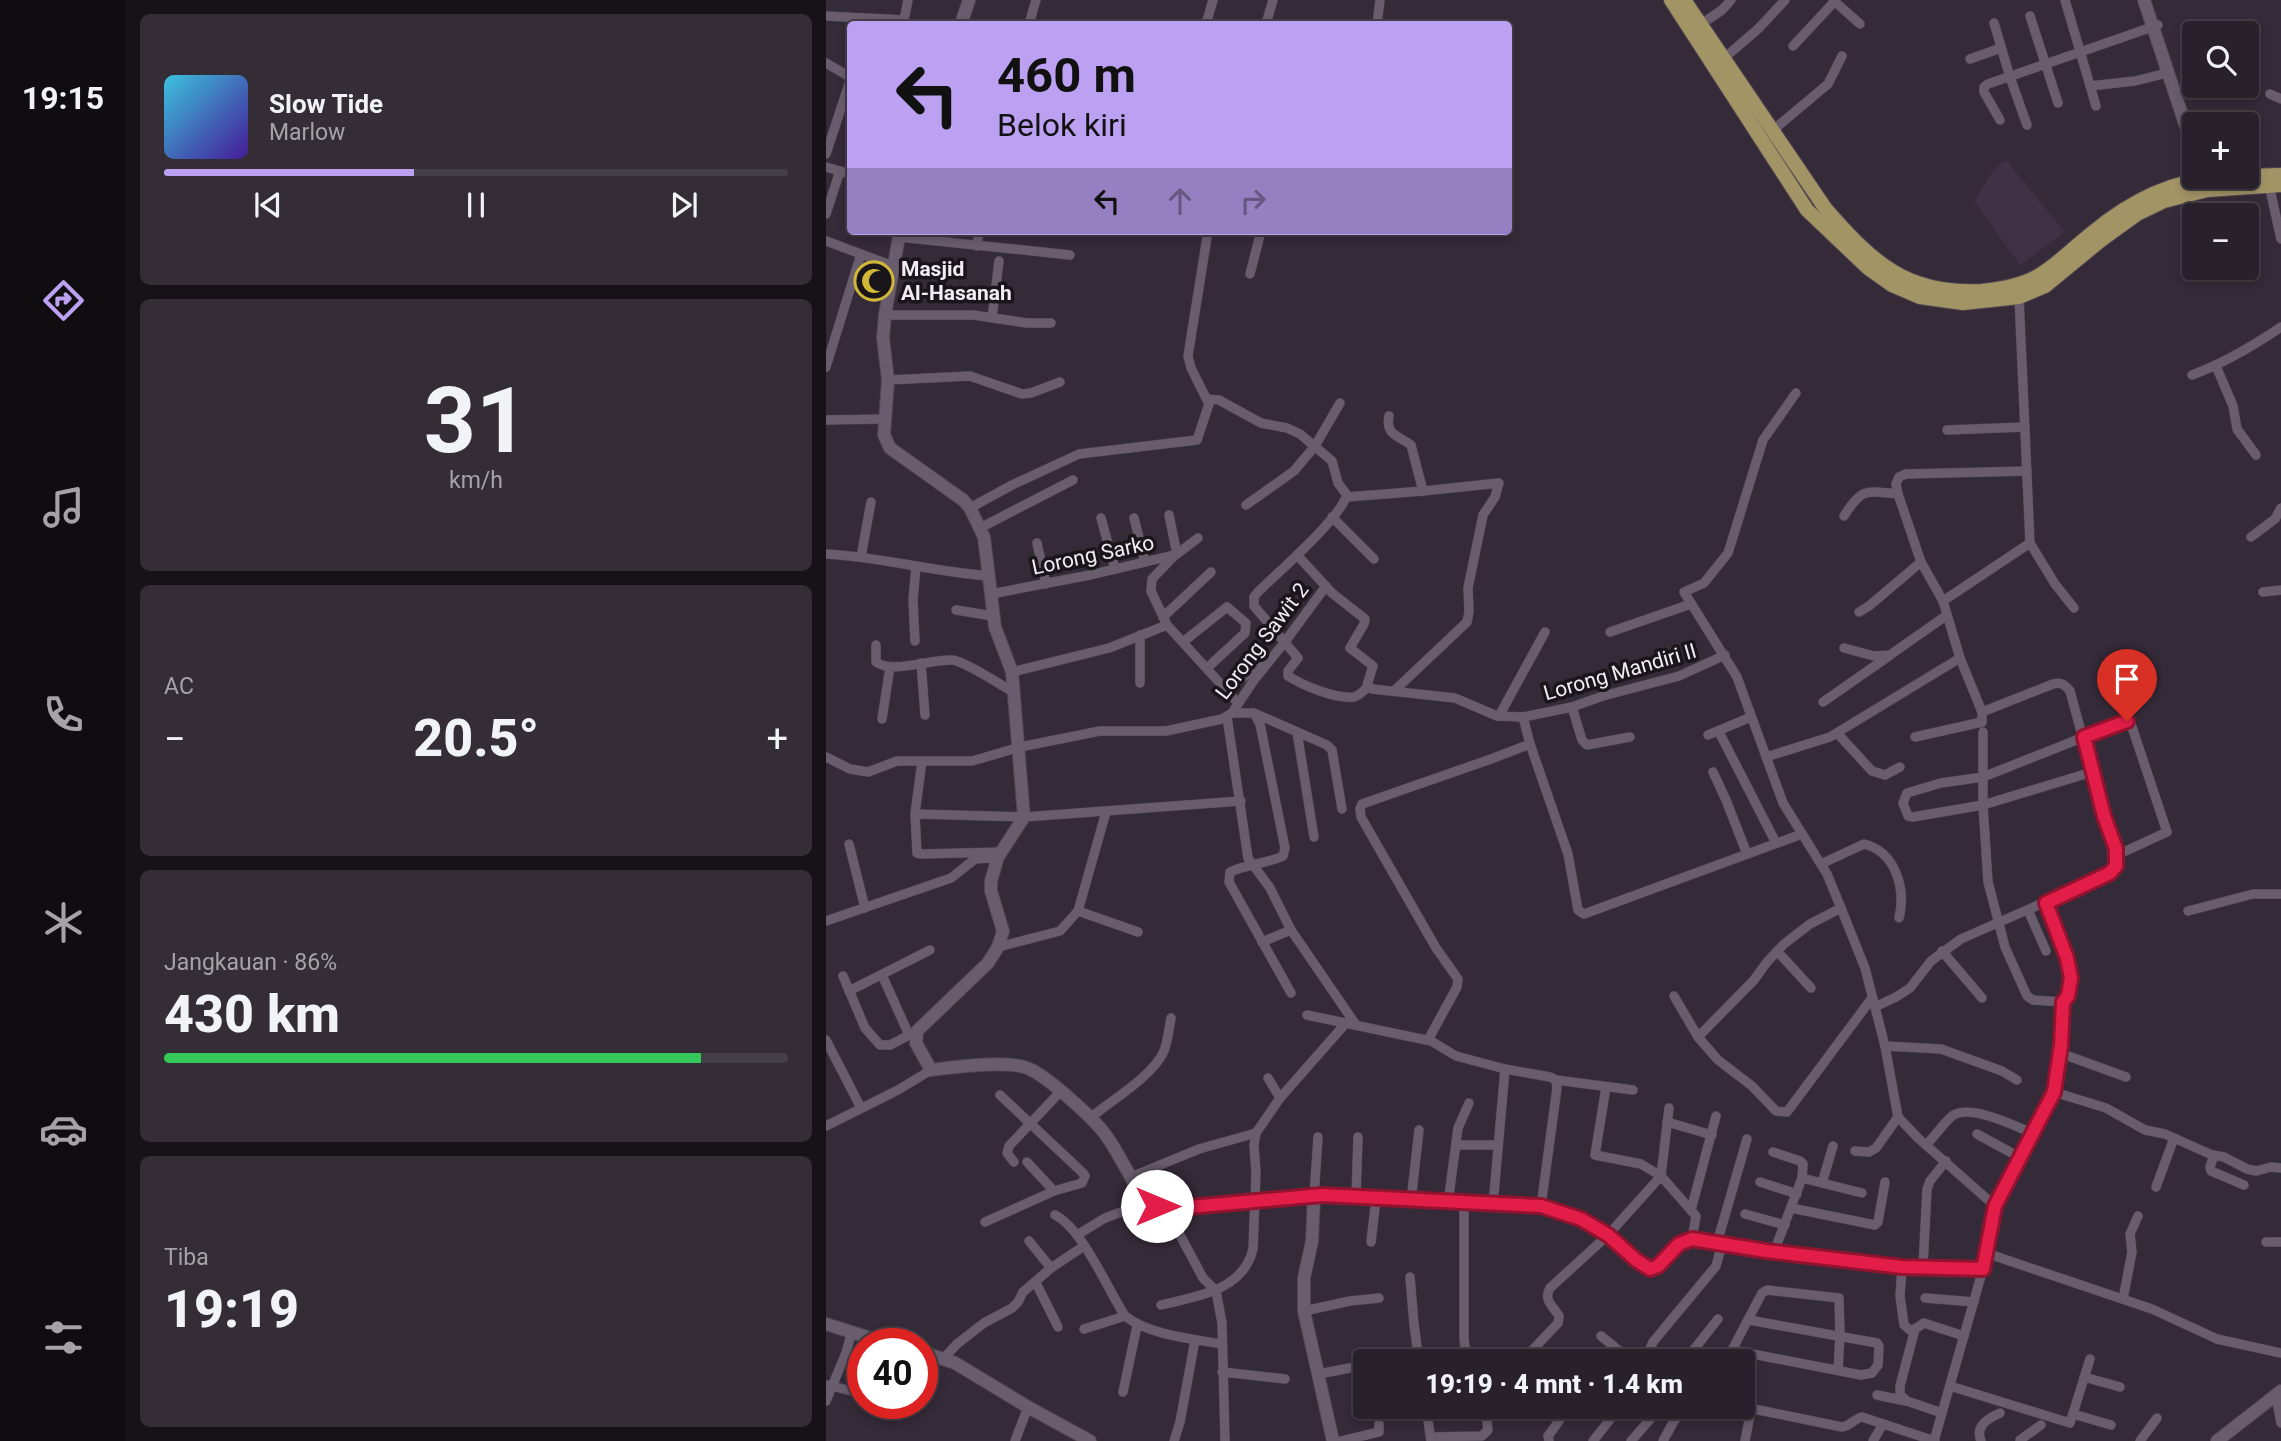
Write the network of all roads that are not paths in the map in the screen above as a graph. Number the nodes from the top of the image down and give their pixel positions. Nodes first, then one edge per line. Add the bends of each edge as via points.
1 (908, 0) edge
2 (970, 0) edge
3 (1036, 0) edge
4 (1213, 0) edge
5 (1273, 0) edge
6 (1380, 0) edge
7 (1671, 0) edge
8 (1684, 0) edge
9 (1731, 0) edge
10 (1785, 0) edge
11 (2065, 0) edge
12 (2144, 0) edge
13 (2151, 0) edge
14 (1834, 1) edge
15 (826, 16) edge
16 (2031, 16) dead end
17 (891, 21) edge
18 (904, 21) edge
19 (962, 21) edge
20 (1030, 21) edge
21 (1207, 21) edge
22 (1267, 21) edge
23 (1377, 21) edge
24 (1994, 23) dead end
25 (1860, 24) dead end
26 (2155, 26) junction
27 (1702, 35) junction
28 (1793, 46) dead end
29 (2001, 48) junction
30 (2080, 51) junction
31 (1842, 56) dead end
32 (1970, 59) dead end
33 (1723, 60) junction
34 (826, 64) edge
35 (2045, 64) junction
36 (2167, 73) junction
37 (847, 77) edge
38 (2010, 77) junction
39 (2090, 86) junction
40 (847, 88) edge
41 (2270, 94) dead end
42 (2281, 99) edge
43 (2058, 103) dead end
44 (2096, 106) dead end
45 (2187, 112) edge
46 (2182, 117) edge
47 (2000, 120) dead end
48 (2027, 125) dead end
49 (1772, 131) junction
50 (826, 155) edge
51 (826, 167) edge
52 (840, 172) junction
53 (847, 173) edge
54 (2259, 178) edge
55 (2259, 181) edge
56 (2277, 181) edge
57 (2182, 186) edge
58 (2190, 189) edge
59 (826, 214) edge
60 (899, 235) edge
61 (906, 235) edge
62 (978, 235) edge
63 (1208, 235) edge
64 (1260, 235) edge
65 (2281, 239) edge
66 (826, 241) edge
67 (977, 246) junction
68 (861, 254) junction
69 (1070, 255) dead end
70 (999, 261) dead end
71 (893, 266) junction
72 (1250, 274) dead end
73 (2019, 297) junction
74 (885, 315) junction
75 (992, 317) junction
76 (1051, 323) dead end
77 (2281, 327) edge
78 (2216, 366) junction
79 (826, 367) edge
80 (2192, 374) dead end
81 (888, 380) junction
82 (1059, 382) dead end
83 (1796, 393) dead end
84 (1207, 399) junction
85 (1340, 403) dead end
86 (1389, 416) dead end
87 (884, 419) junction
88 (826, 420) edge
89 (2025, 427) junction
90 (1947, 430) dead end
91 (1315, 446) junction
92 (2256, 455) dead end
93 (2027, 471) junction
94 (1073, 480) dead end
95 (1423, 491) junction
96 (1898, 494) junction
97 (1347, 497) junction
98 (871, 502) dead end
99 (1246, 505) dead end
100 (970, 508) junction
101 (2281, 508) edge
102 (1169, 516) dead end
103 (1844, 516) dead end
104 (1332, 517) junction
105 (1101, 518) dead end
106 (1134, 518) dead end
107 (980, 528) junction
108 (2251, 537) dead end
109 (1198, 538) dead end
110 (1037, 543) dead end
111 (2030, 543) junction
112 (826, 554) edge
113 (1176, 554) junction
114 (1297, 555) junction
115 (861, 557) junction
116 (1374, 559) dead end
117 (1145, 562) junction
118 (1922, 562) junction
119 (916, 566) junction
120 (1115, 569) junction
121 (1211, 572) dead end
122 (990, 576) junction
123 (1046, 584) junction
124 (1326, 586) junction
125 (2281, 590) edge
126 (2263, 592) dead end
127 (991, 594) junction
128 (1943, 601) junction
129 (1691, 604) junction
130 (2074, 608) dead end
131 (956, 610) dead end
132 (1859, 612) dead end
133 (1947, 615) junction
134 (993, 616) junction
135 (1165, 621) junction
136 (1545, 632) dead end
137 (1610, 632) dead end
138 (1140, 635) junction
139 (915, 641) dead end
140 (1182, 642) junction
141 (1284, 643) junction
142 (876, 645) dead end
143 (1844, 648) dead end
144 (1890, 654) junction
145 (1725, 655) junction
146 (1960, 659) junction
147 (921, 663) junction
148 (1264, 666) junction
149 (890, 667) junction
150 (1207, 668) junction
151 (1012, 671) junction
152 (1140, 683) dead end
153 (1368, 687) junction
154 (1227, 691) junction
155 (1394, 691) junction
156 (1015, 693) junction
157 (1823, 702) dead end
158 (1238, 703) junction
159 (1572, 707) junction
160 (1982, 712) junction
161 (1255, 713) junction
162 (925, 715) dead end
163 (1230, 715) junction
164 (1499, 716) junction
165 (1523, 717) junction
166 (1751, 717) junction
167 (882, 719) dead end
168 (1297, 732) junction
169 (1719, 732) junction
170 (1983, 732) dead end
171 (1837, 733) junction
172 (1708, 735) dead end
173 (1630, 737) dead end
174 (1915, 737) dead end
175 (2084, 737) junction
176 (1530, 744) junction
177 (1020, 747) junction
178 (826, 757) edge
179 (1766, 757) junction
180 (922, 761) junction
181 (1900, 767) dead end
182 (1713, 772) dead end
183 (2092, 772) junction
184 (1983, 777) junction
185 (1241, 801) junction
186 (1983, 805) junction
187 (1342, 809) dead end
188 (1105, 812) junction
189 (915, 814) junction
190 (1024, 817) junction
191 (1802, 834) junction
192 (1314, 837) dead end
193 (1776, 843) junction
194 (849, 844) dead end
195 (1000, 855) junction
196 (1747, 855) junction
197 (2117, 855) junction
198 (1251, 864) junction
199 (1821, 864) junction
200 (2281, 894) edge
201 (2046, 903) junction
202 (864, 908) junction
203 (1841, 908) junction
204 (2028, 910) junction
205 (1078, 911) junction
206 (2188, 911) dead end
207 (1899, 918) dead end
208 (826, 921) edge
209 (1997, 923) junction
210 (1291, 930) junction
211 (1138, 932) dead end
212 (1262, 942) junction
213 (998, 947) junction
214 (930, 950) dead end
215 (1777, 951) junction
216 (1942, 951) junction
217 (2046, 951) dead end
218 (882, 975) junction
219 (843, 976) dead end
220 (1811, 988) dead end
221 (849, 991) junction
222 (1291, 993) dead end
223 (1674, 996) dead end
224 (1982, 998) dead end
225 (1874, 1002) junction
226 (2063, 1002) junction
227 (1307, 1015) dead end
228 (1171, 1018) dead end
229 (1351, 1024) junction
230 (913, 1033) junction
231 (1698, 1037) junction
232 (826, 1040) edge
233 (1428, 1040) junction
234 (1885, 1046) junction
235 (2060, 1052) junction
236 (1505, 1069) junction
237 (931, 1070) junction
238 (2126, 1077) dead end
239 (1268, 1078) dead end
240 (1556, 1080) junction
241 (2017, 1080) dead end
242 (1606, 1087) junction
243 (1633, 1090) dead end
244 (1060, 1092) junction
245 (2054, 1092) junction
246 (1000, 1095) dead end
247 (1280, 1098) junction
248 (1469, 1103) dead end
249 (861, 1108) junction
250 (1669, 1108) dead end
251 (1716, 1116) dead end
252 (1898, 1117) junction
253 (1090, 1118) junction
254 (1667, 1122) junction
255 (1031, 1123) junction
256 (826, 1126) edge
257 (1419, 1130) dead end
258 (1256, 1133) junction
259 (2032, 1133) junction
260 (1977, 1134) dead end
261 (1712, 1135) junction
262 (1318, 1137) dead end
263 (1357, 1138) dead end
264 (2174, 1138) junction
265 (1746, 1139) dead end
266 (1456, 1145) junction
267 (1496, 1145) junction
268 (1926, 1145) junction
269 (1833, 1146) dead end
270 (1855, 1151) dead end
271 (1773, 1152) dead end
272 (2214, 1155) junction
273 (2019, 1157) junction
274 (1947, 1161) junction
275 (1014, 1162) dead end
276 (1027, 1162) dead end
277 (2281, 1168) edge
278 (1661, 1176) junction
279 (1130, 1177) junction
280 (1802, 1178) junction
281 (1760, 1182) dead end
282 (1885, 1182) dead end
283 (1822, 1183) junction
284 (2244, 1185) dead end
285 (2155, 1187) dead end
286 (1054, 1191) junction
287 (1863, 1193) dead end
288 (1797, 1194) junction
289 (1314, 1197) junction
290 (1356, 1198) junction
291 (1376, 1199) junction
292 (1255, 1200) junction
293 (1411, 1201) junction
294 (1148, 1202) junction
295 (1448, 1203) junction
296 (1464, 1204) junction
297 (1493, 1205) junction
298 (1541, 1206) junction
299 (1995, 1206) junction
300 (1791, 1208) junction
301 (1167, 1209) junction
302 (1691, 1210) junction
303 (1745, 1213) dead end
304 (1055, 1215) dead end
305 (2138, 1216) dead end
306 (985, 1222) dead end
307 (1784, 1225) junction
308 (1077, 1235) junction
309 (1608, 1235) junction
310 (1692, 1239) junction
311 (1028, 1241) dead end
312 (1371, 1241) dead end
313 (2266, 1242) dead end
314 (2281, 1242) edge
315 (1720, 1243) junction
316 (1084, 1246) junction
317 (1774, 1252) junction
318 (1986, 1253) junction
319 (1902, 1267) junction
320 (1923, 1267) junction
321 (1051, 1268) junction
322 (1983, 1269) junction
323 (1410, 1277) dead end
324 (1036, 1283) junction
325 (1216, 1291) junction
326 (1380, 1298) dead end
327 (1925, 1298) dead end
328 (2123, 1299) junction
329 (1974, 1302) junction
330 (1161, 1305) dead end
331 (1304, 1311) junction
332 (1125, 1317) junction
333 (1718, 1318) dead end
334 (1749, 1320) junction
335 (826, 1324) edge
336 (1137, 1326) junction
337 (1058, 1327) dead end
338 (1084, 1329) dead end
339 (1915, 1329) junction
340 (847, 1330) edge
341 (1601, 1336) dead end
342 (1840, 1336) junction
343 (1964, 1336) junction
344 (1195, 1340) junction
345 (1222, 1344) junction
346 (847, 1347) edge
347 (1417, 1349) edge
348 (1465, 1349) edge
349 (1533, 1349) edge
350 (1617, 1349) edge
351 (1650, 1349) edge
352 (1694, 1349) edge
353 (1733, 1349) edge
354 (2281, 1353) edge
355 (1755, 1354) edge
356 (938, 1356) edge
357 (944, 1358) junction
358 (2090, 1359) dead end
359 (1353, 1367) edge
360 (1838, 1370) junction
361 (1222, 1372) junction
362 (1319, 1374) junction
363 (2084, 1377) junction
364 (1285, 1379) dead end
365 (829, 1385) edge
366 (1950, 1387) junction
367 (2120, 1387) dead end
368 (847, 1390) edge
369 (1123, 1392) dead end
370 (2278, 1393) edge
371 (1877, 1395) dead end
372 (826, 1401) edge
373 (1907, 1401) junction
374 (1028, 1407) junction
375 (1942, 1413) junction
376 (2000, 1413) dead end
377 (2073, 1414) junction
378 (2157, 1418) dead end
379 (1428, 1419) edge
380 (1487, 1419) edge
381 (1558, 1419) edge
382 (1610, 1419) edge
383 (1650, 1419) edge
384 (1674, 1421) edge
385 (2281, 1423) edge
386 (1379, 1424) dead end
387 (1883, 1424) junction
388 (2041, 1425) dead end
389 (2111, 1425) dead end
390 (1074, 1437) edge
391 (1431, 1439) edge
392 (1016, 1441) edge
393 (1090, 1441) edge
394 (1174, 1441) edge
395 (1225, 1441) edge
396 (1334, 1441) edge
397 (1341, 1441) edge
398 (1549, 1441) edge
399 (1592, 1441) edge
400 (1631, 1441) edge
401 (1664, 1441) edge
402 (1745, 1441) edge
403 (1873, 1441) edge
404 (1935, 1441) edge
405 (1981, 1441) edge
406 (2020, 1441) edge
407 (2140, 1441) edge
408 (2217, 1441) edge

1 - 18 street
2 - 19 street
3 - 20 street
4 - 21 street
5 - 22 street
6 - 23 street
7 - 27 main road
8 - 27 main road
9 - 27 street
10 - 33 street
11 - 30 street
12 - 26 street
13 - 26 street
14 - 25 street
14 - 28 street
15 - 17 street
16 - 35 street
24 - 29 street
26 - 30 street
26 - 36 street
26 - 45 street
27 - 33 main road
27 - 73 main road via 1807,210 1868,268 1920,297 1964,303
29 - 32 street
29 - 38 street
30 - 35 street
30 - 39 street
31 - 49 street via 1828,84
33 - 49 main road
34 - 37 street
35 - 38 street
35 - 43 street
36 - 39 street
36 - 46 street
38 - 47 street via 1984,87
38 - 48 street
39 - 44 street
40 - 50 street
41 - 42 street
49 - 57 main road via 1825,208 1875,260 1898,275 1943,290 2016,286 2039,276 2144,197
51 - 52 street
52 - 53 street
52 - 59 street
54 - 56 main road
55 - 56 main road
56 - 65 street
58 - 73 main road via 2137,215 2045,286
60 - 71 street
61 - 67 street
62 - 67 street
63 - 84 street via 1188,356
64 - 72 street
66 - 68 street
67 - 69 street
68 - 71 street
68 - 79 street
70 - 75 street
71 - 74 street
73 - 89 street
74 - 75 street
74 - 81 street
75 - 76 street
77 - 78 street
78 - 80 street
78 - 92 street via 2233,405 2237,429
81 - 82 street via 970,376 1022,394
81 - 87 street
83 - 129 street via 1763,440 1728,553 1704,583 1684,592
84 - 91 street via 1219,400 1264,424 1287,428
84 - 100 street via 1209,406 1195,441 1079,454
85 - 91 street
86 - 95 street via 1392,435 1411,446
87 - 88 street
87 - 100 street via 890,448
89 - 90 street
89 - 93 street
91 - 97 street via 1332,461
91 - 99 street via 1289,476
93 - 96 street via 1906,474 1896,484
93 - 111 street
94 - 107 street
95 - 97 street
95 - 155 street via 1499,482 1483,515 1468,588 1467,622
96 - 103 street via 1862,493
96 - 118 street
97 - 104 street
98 - 115 street
100 - 107 street
101 - 108 street via 2275,519
102 - 113 street
104 - 114 street
104 - 116 street
105 - 120 street
106 - 117 street
107 - 122 street
109 - 113 street, Lorong Sarko
110 - 123 street
111 - 128 street
111 - 130 street
112 - 115 street
113 - 117 street, Lorong Sarko
113 - 135 street via 1150,585
114 - 124 street
114 - 141 street via 1254,597 1254,606
115 - 119 street
117 - 120 street, Lorong Sarko
118 - 128 street
118 - 132 street
119 - 122 street
119 - 139 street
120 - 123 street, Lorong Sarko
121 - 135 street
122 - 127 street
123 - 127 street, Lorong Sarko
124 - 141 street, Lorong Sawit 2
124 - 153 street via 1364,620 1350,648 1374,667
125 - 126 street
127 - 134 street
128 - 133 street
129 - 137 street
129 - 145 street
131 - 134 street
133 - 144 street
133 - 146 street
134 - 151 street
135 - 138 street
135 - 140 street
136 - 164 street
138 - 151 street via 1109,648
138 - 152 street
140 - 150 street
140 - 150 street via 1227,607 1246,623 1245,633
141 - 148 street, Lorong Sawit 2
141 - 153 street via 1298,658 1287,674 1303,685 1352,697
142 - 149 street via 876,662
143 - 144 street via 1874,656
144 - 157 street
145 - 159 street, Lorong Mandiri II via 1679,676
145 - 166 street
146 - 160 street
146 - 171 street
147 - 149 street
147 - 156 street via 955,660
147 - 162 street
148 - 154 street
148 - 158 street, Lorong Sawit 2
149 - 167 street
150 - 154 street
151 - 156 street
153 - 155 street
154 - 158 street
155 - 164 street via 1459,699
156 - 177 street
158 - 163 street, Lorong Sawit 2
159 - 165 street, Lorong Mandiri II
159 - 173 street via 1587,746
160 - 174 street via 1983,722
160 - 175 street via 2059,683 2070,691
161 - 163 street
161 - 168 street
161 - 198 street via 1285,849 1283,856
163 - 177 street, Lorong Sawit 2 via 1171,730 1108,730
163 - 185 street
164 - 165 street, Lorong Mandiri II
165 - 176 street
166 - 169 street
166 - 179 street
168 - 187 street via 1332,750
168 - 192 street
169 - 172 street
169 - 193 street
170 - 184 street
171 - 179 street
171 - 181 street via 1872,771 1885,775
175 - 183 street
175 - 184 street
175 - 197 street via 2130,721 2167,832
176 - 196 street via 1568,854 1581,913
176 - 233 street via 1360,808 1429,936 1458,979
177 - 180 street, Lorong Sawit 2 via 972,761
177 - 190 street
178 - 180 street, Lorong Sawit 2 via 868,772 891,762
179 - 191 street via 1783,803
180 - 189 street
182 - 196 street
183 - 186 street
183 - 197 street
184 - 186 street
184 - 186 street via 1907,793 1903,803 1913,817
185 - 188 street
185 - 198 street
186 - 209 street via 1988,882
188 - 190 street
188 - 205 street
189 - 190 street
189 - 195 street via 917,853
190 - 195 street
191 - 193 street
191 - 199 street
193 - 196 street
194 - 202 street
195 - 202 street via 975,859 951,878
195 - 213 street via 990,881 1003,931
197 - 201 street via 2110,873
198 - 210 street via 1270,888
198 - 212 street via 1230,872 1229,882
199 - 203 street
199 - 207 street via 1864,845 1883,852 1902,892
200 - 206 street via 2253,894
201 - 204 street
201 - 226 street via 2071,978
202 - 208 street
203 - 215 street via 1810,924
203 - 225 street
204 - 209 street
204 - 217 street
205 - 211 street
205 - 213 street via 1060,931
209 - 216 street
209 - 226 street via 2027,996
210 - 212 street
210 - 229 street
212 - 222 street
213 - 230 street via 988,963
214 - 218 street
215 - 220 street
215 - 231 street
216 - 224 street
216 - 225 street via 1910,988 1896,998
218 - 221 street
218 - 230 street
219 - 221 street
221 - 230 street via 864,1028 880,1045
223 - 231 street
225 - 231 street via 1787,1112 1776,1111
225 - 234 street
226 - 235 street
227 - 229 street
228 - 253 street via 1165,1050 1157,1062
229 - 233 street
229 - 247 street
230 - 237 street
232 - 249 street
233 - 236 street via 1452,1055
234 - 241 street via 1941,1049
234 - 252 street
235 - 238 street
235 - 245 street
236 - 240 street
236 - 267 street
237 - 244 street via 1026,1067
237 - 249 street
239 - 247 street
240 - 242 street
240 - 298 street
242 - 243 street
242 - 278 street via 1595,1155 1641,1164
244 - 253 street
244 - 255 street
245 - 259 street
245 - 264 street via 2106,1108 2145,1130
246 - 255 street
247 - 258 street
248 - 266 street
249 - 256 street
250 - 254 street
251 - 261 street
252 - 268 street
252 - 270 street via 1876,1148 1869,1153
253 - 279 street via 1103,1130
254 - 261 street
254 - 278 street
255 - 275 street via 1007,1150
255 - 286 street via 1085,1176 1082,1184
257 - 293 street
258 - 279 street via 1199,1149
258 - 292 street
259 - 268 street via 1990,1116 1959,1112
259 - 273 street
260 - 273 street
261 - 302 street
262 - 289 street
263 - 290 street
264 - 272 street
264 - 285 street
265 - 315 street
266 - 267 street
266 - 295 street
267 - 297 street
268 - 274 street
269 - 283 street
271 - 280 street via 1800,1161
272 - 277 street via 2256,1171
272 - 284 street via 2211,1171
273 - 299 street
274 - 299 street
274 - 320 street via 1927,1189
276 - 286 street
278 - 302 street
278 - 309 street
279 - 294 street
280 - 283 street
280 - 288 street
281 - 288 street
282 - 300 street via 1875,1225
283 - 287 street
286 - 306 street
288 - 300 street
289 - 290 street
289 - 292 street
289 - 331 street
290 - 291 street
291 - 293 street
291 - 312 street
292 - 301 street
292 - 325 street via 1251,1259 1244,1271
293 - 295 street
294 - 301 street
294 - 308 street via 1105,1218
295 - 296 street
296 - 297 street
296 - 348 street
297 - 298 street
298 - 309 street via 1581,1219
299 - 318 street
300 - 307 street
301 - 325 street via 1203,1278
302 - 310 street via 1696,1216
303 - 307 street
304 - 308 street
305 - 328 street via 2130,1234 2132,1252
307 - 317 street
308 - 316 street
309 - 310 street via 1650,1269
309 - 349 street via 1546,1294 1559,1316 1558,1323
310 - 315 street
311 - 321 street
313 - 314 street
315 - 317 street
315 - 351 street via 1716,1266
316 - 321 street
316 - 332 street
317 - 319 street
318 - 322 street
318 - 328 street
319 - 320 street
319 - 339 street via 1904,1325
320 - 322 street
321 - 324 street
322 - 329 street
323 - 347 street
324 - 337 street
324 - 357 street via 1012,1308 984,1323
325 - 330 street
325 - 345 street
326 - 331 street
327 - 329 street
328 - 354 street via 2217,1339
329 - 343 street
331 - 362 street
332 - 336 street
332 - 338 street
333 - 352 street
334 - 342 street
334 - 342 street via 1763,1291 1835,1297 1841,1300
334 - 353 street
335 - 340 street
336 - 344 street
336 - 369 street
339 - 343 street via 1924,1323
339 - 373 street via 1899,1391
341 - 350 street
342 - 360 street
342 - 360 street via 1877,1343 1880,1352 1872,1373
343 - 366 street
344 - 345 street
344 - 394 street
345 - 361 street
346 - 365 street
355 - 360 street
356 - 357 street
357 - 374 street
358 - 363 street
359 - 362 street
361 - 364 street
361 - 395 street
362 - 396 street
363 - 367 street
363 - 377 street
365 - 368 street
365 - 372 street
366 - 375 street
366 - 377 street via 2070,1423
370 - 385 street
370 - 408 street
371 - 373 street
373 - 375 street
374 - 390 street
374 - 392 street
375 - 404 street
376 - 405 street via 1980,1426
377 - 389 street
378 - 407 street
379 - 391 street
380 - 391 street via 1488,1430 1482,1436
381 - 398 street
382 - 399 street
383 - 400 street
384 - 401 street
386 - 397 street via 1379,1432
387 - 402 street via 1862,1417 1850,1426 1832,1426 1754,1409
387 - 403 street
387 - 404 street
388 - 406 street
390 - 393 street

